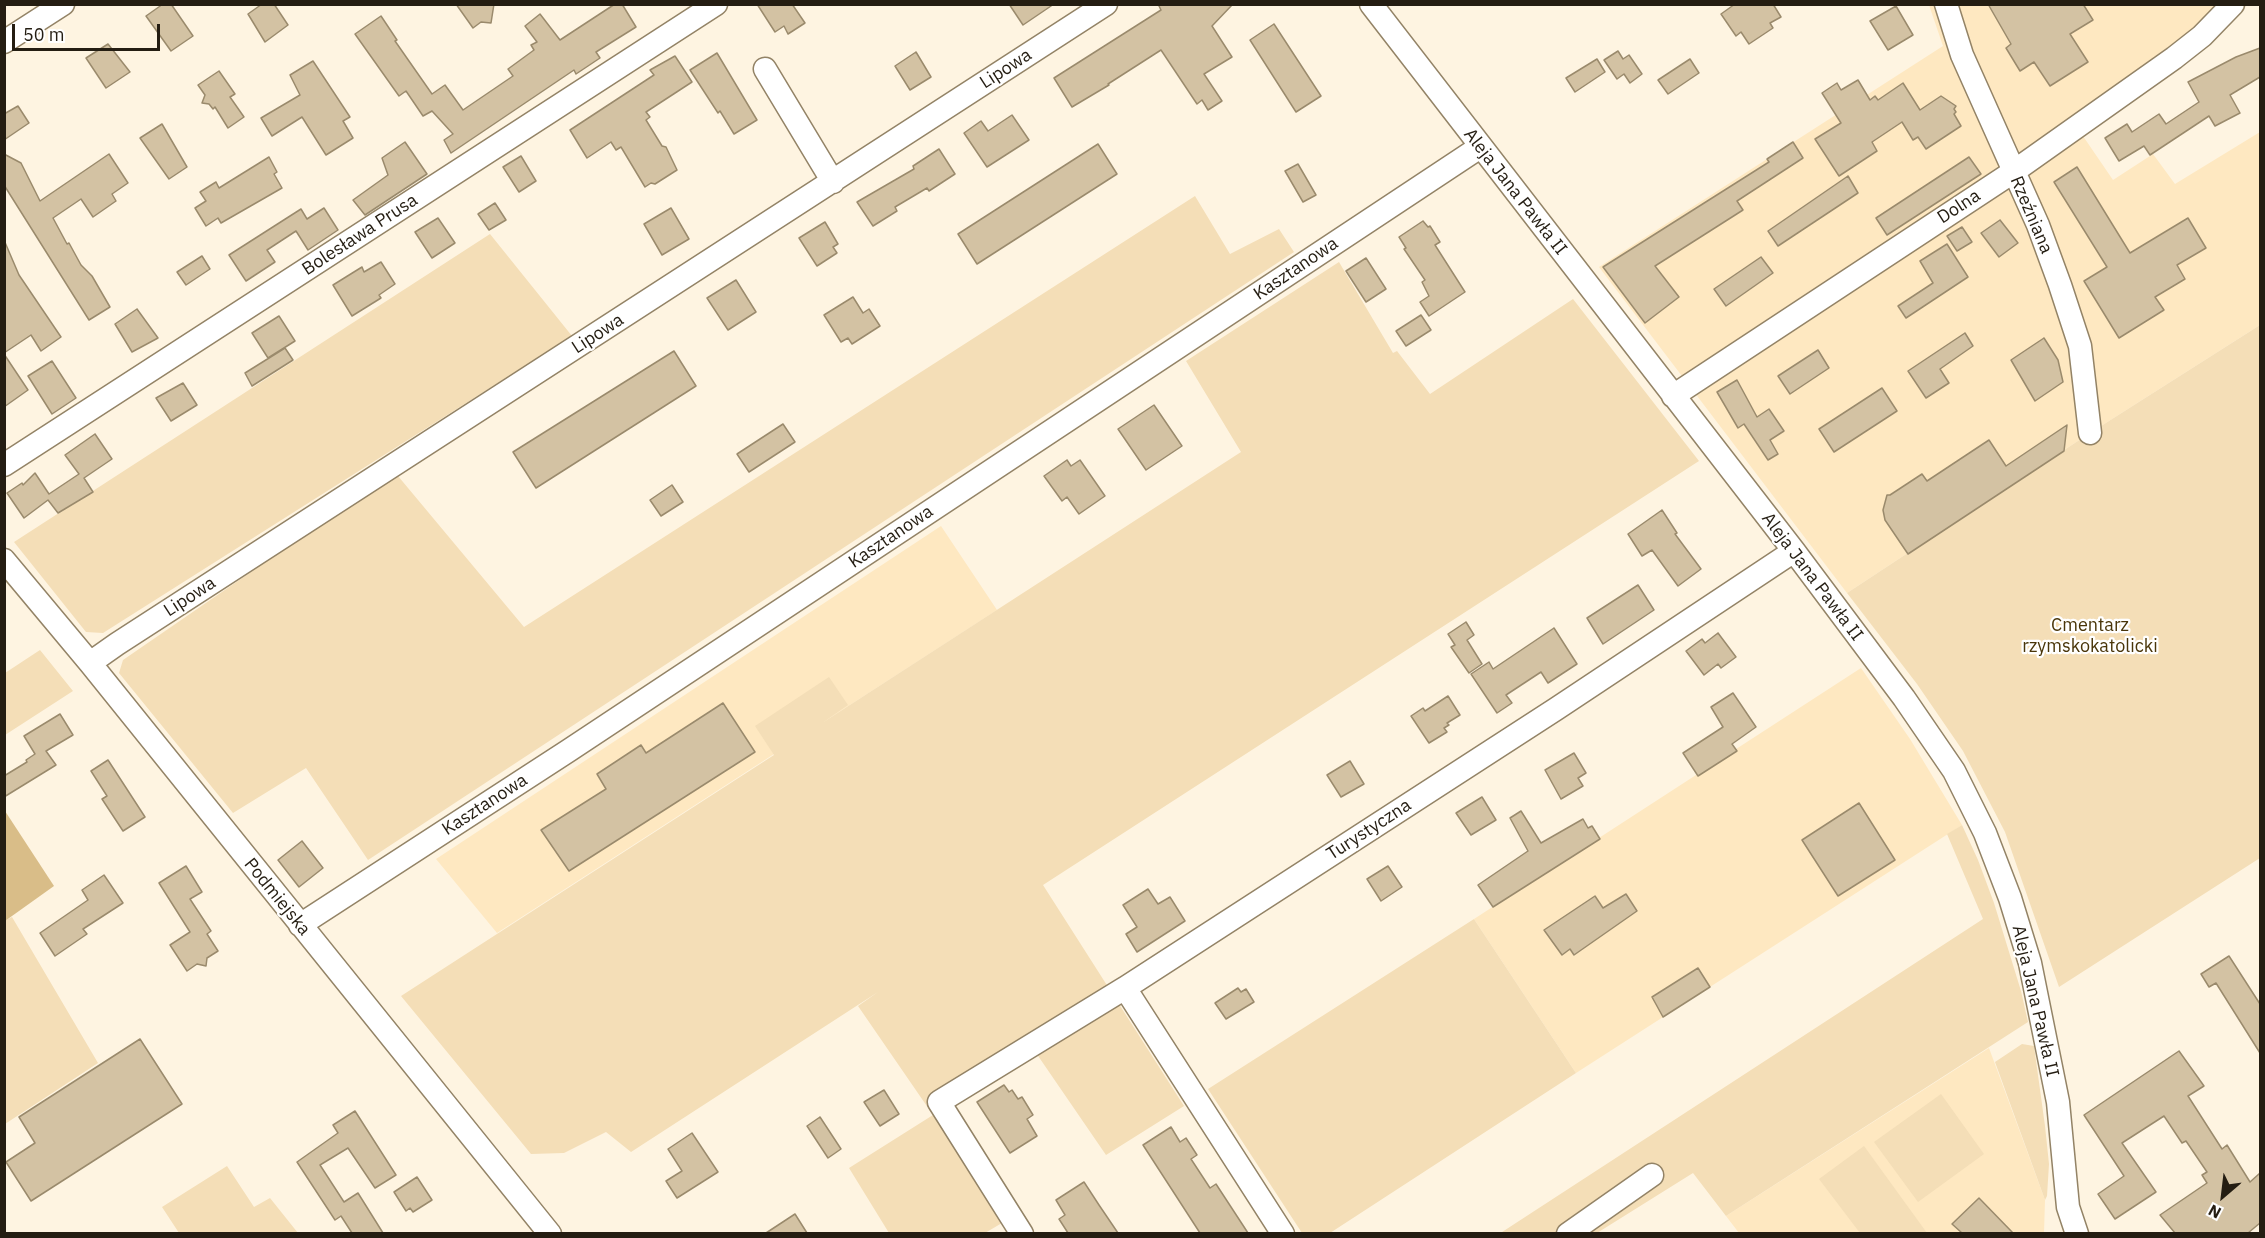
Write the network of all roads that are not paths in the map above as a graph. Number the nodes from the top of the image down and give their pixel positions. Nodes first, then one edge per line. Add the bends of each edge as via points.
1 (63, 4) edge
2 (716, 4) edge
3 (1106, 4) edge
4 (1371, 4) edge
5 (1946, 4) edge
6 (2234, 4) edge
7 (4, 42) edge
8 (765, 69) dead end
9 (1480, 147) junction
10 (2013, 172) junction
11 (832, 182) junction
12 (1673, 396) junction
13 (2090, 433) dead end
14 (4, 465) edge
15 (1794, 551) junction
16 (4, 560) edge
17 (90, 663) junction
18 (300, 925) junction
19 (1125, 988) junction
20 (1652, 1175) dead end
21 (550, 1233) edge
22 (1022, 1233) edge
23 (1282, 1233) edge
24 (1568, 1233) edge
25 (2077, 1233) edge

1 - 7 street
2 - 14 street, Bolesława Prusa
3 - 11 street, Lipowa
4 - 9 street, Aleja Jana Pawła II
5 - 10 street, Rzeźniana via 1962,55
6 - 10 street, Dolna via 2174,58
8 - 11 street
9 - 12 street, Aleja Jana Pawła II
9 - 18 street, Kasztanowa
10 - 12 street, Dolna
10 - 13 street, Rzeźniana via 2038,225 2080,346
11 - 17 street, Lipowa
12 - 15 street, Aleja Jana Pawła II
15 - 19 street, Turystyczna
15 - 25 street, Aleja Jana Pawła II via 1934,741 1985,833 2030,963 2058,1102 2068,1207
16 - 17 street, Podmiejska
17 - 18 street, Podmiejska
18 - 21 street, Podmiejska
19 - 22 street, Turystyczna via 939,1102
19 - 23 street
20 - 24 street

